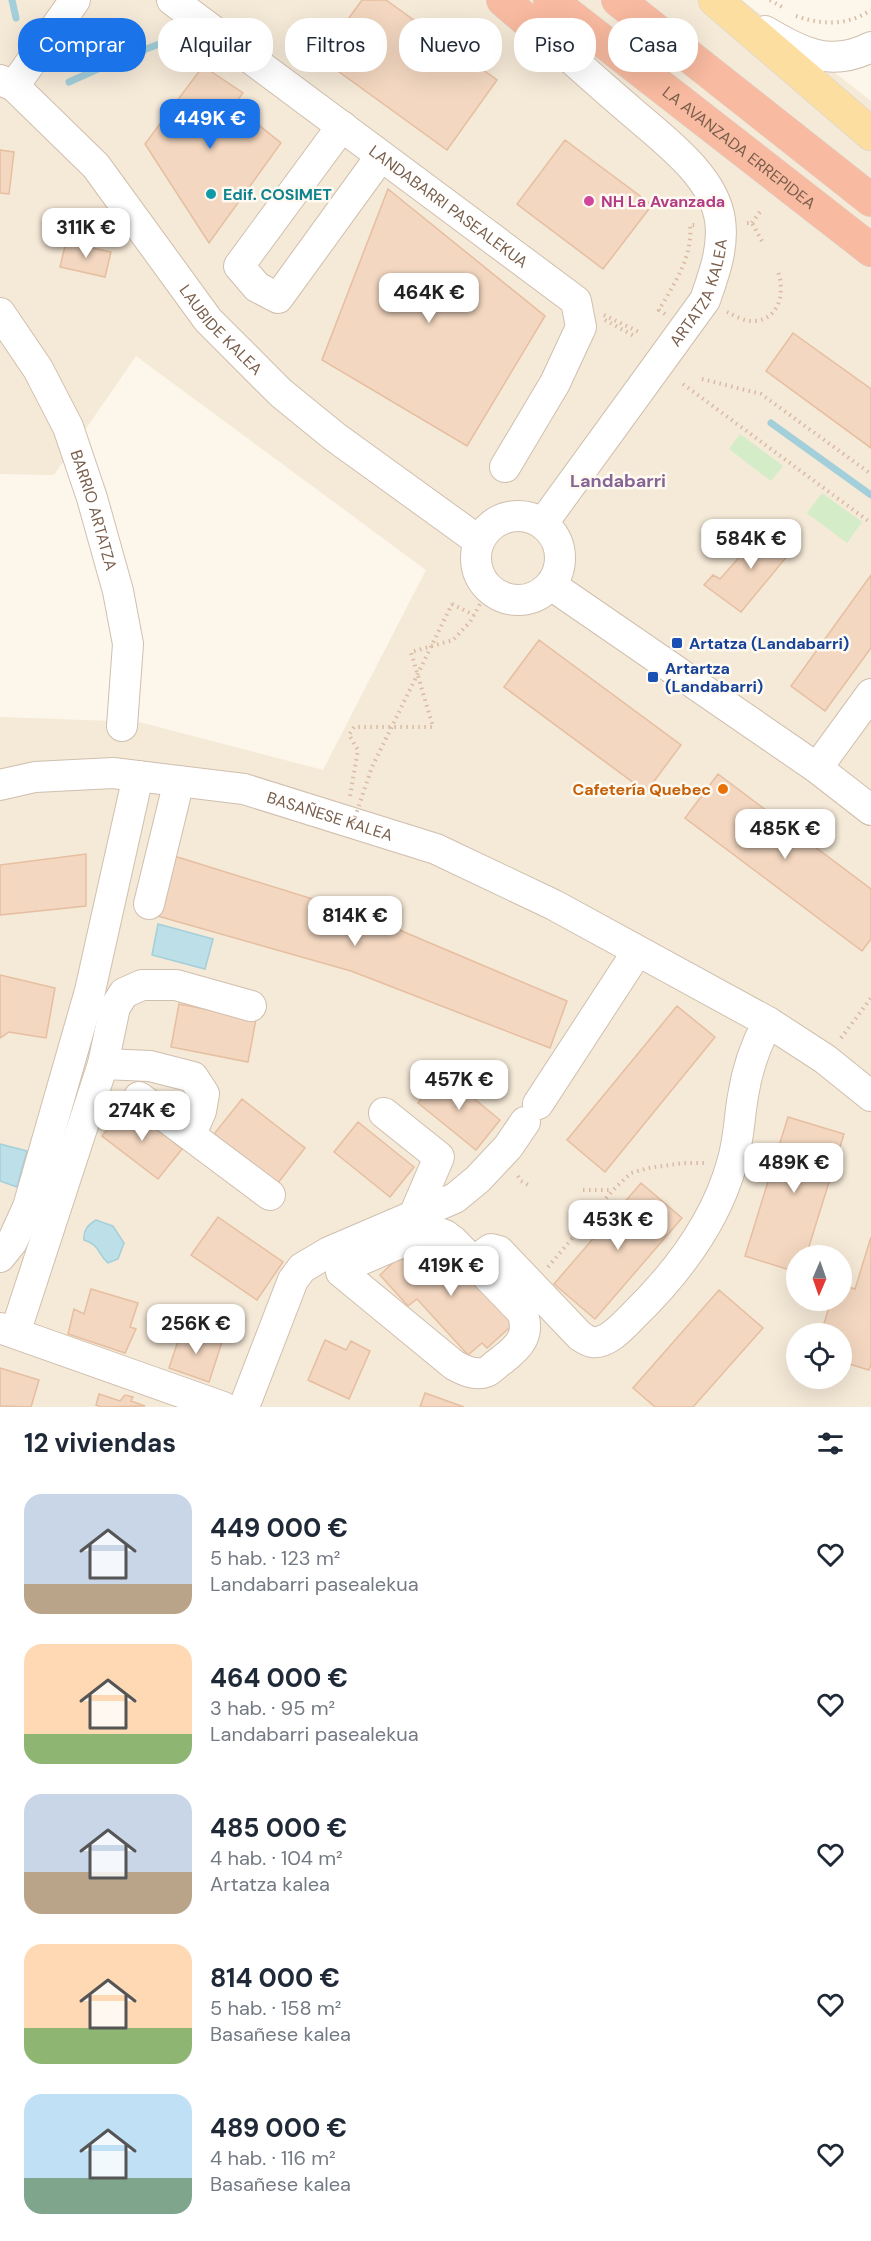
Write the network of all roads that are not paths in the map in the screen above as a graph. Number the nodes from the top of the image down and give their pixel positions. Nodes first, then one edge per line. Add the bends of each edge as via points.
1 (75, 0) edge
2 (172, 0) edge
3 (503, 0) edge
4 (550, 0) edge
5 (618, 0) edge
6 (718, 2) edge
7 (524, 18) edge
8 (871, 47) edge
9 (586, 72) edge
10 (7, 83) edge
11 (342, 126) junction
12 (871, 134) edge
13 (381, 156) junction
14 (838, 173) junction
15 (871, 195) edge
16 (871, 200) edge
17 (871, 250) edge
18 (0, 313) edge
19 (505, 467) dead end
20 (543, 523) junction
21 (479, 541) junction
22 (551, 585) junction
23 (871, 694) edge
24 (122, 726) dead end
25 (816, 768) junction
26 (138, 776) junction
27 (179, 781) junction
28 (0, 785) edge
29 (871, 810) edge
30 (149, 904) dead end
31 (637, 952) junction
32 (251, 1006) dead end
33 (768, 1022) junction
34 (103, 1064) junction
35 (871, 1096) edge
36 (139, 1097) dead end
37 (384, 1113) dead end
38 (191, 1134) junction
39 (270, 1195) dead end
40 (415, 1213) junction
41 (0, 1257) edge
42 (473, 1262) junction
43 (7, 1330) edge
44 (223, 1407) edge
45 (244, 1407) edge

1 - 10 street
2 - 11 street, LANDABARRI PASEALEKUA
3 - 7 highway
4 - 17 highway, LA AVANZADA ERREPIDEA
5 - 14 highway
6 - 8 street via 798,50 830,57 856,55
6 - 12 main road
9 - 20 street, ARTATZA KALEA via 685,159 711,191 720,219 720,246 705,300
10 - 21 street, LAUBIDE KALEA via 96,166 208,320 281,393 334,437
11 - 13 street, LANDABARRI PASEALEKUA
11 - 13 street via 239,266 256,287 278,298
13 - 19 street, LANDABARRI PASEALEKUA via 576,301 581,327 555,382
14 - 15 highway
14 - 16 highway
18 - 24 street, BARRIO ARTATZA via 38,369 68,428 92,498 128,644
20 - 21 street via 533,518 507,517 486,530
20 - 22 street via 560,552 557,575
21 - 22 street via 476,554 481,579 501,596 528,599
22 - 25 street
23 - 25 street
25 - 29 street
26 - 27 street, BASAÑESE KALEA
26 - 28 street, BASAÑESE KALEA via 113,773 35,777
26 - 41 street via 90,991 28,1207 12,1242
27 - 30 street
27 - 31 street, BASAÑESE KALEA via 244,789 436,849 554,905
31 - 33 street, BASAÑESE KALEA
31 - 40 street via 508,1147 455,1198
32 - 34 street via 176,986 142,985 124,993 115,1007
33 - 35 street, BASAÑESE KALEA via 825,1059
33 - 42 street via 754,1049 733,1163 717,1204 674,1272 607,1338 593,1342 580,1336 499,1251 491,1249
34 - 38 street via 150,1065 193,1077 204,1094
34 - 43 street
36 - 38 street
37 - 40 street via 439,1156
38 - 39 street
40 - 45 street via 328,1252 302,1268 293,1280
42 - 42 street via 522,1312 526,1322 521,1343 487,1371 478,1372 467,1372 454,1365 341,1272 349,1265 434,1231 445,1235
43 - 44 street

